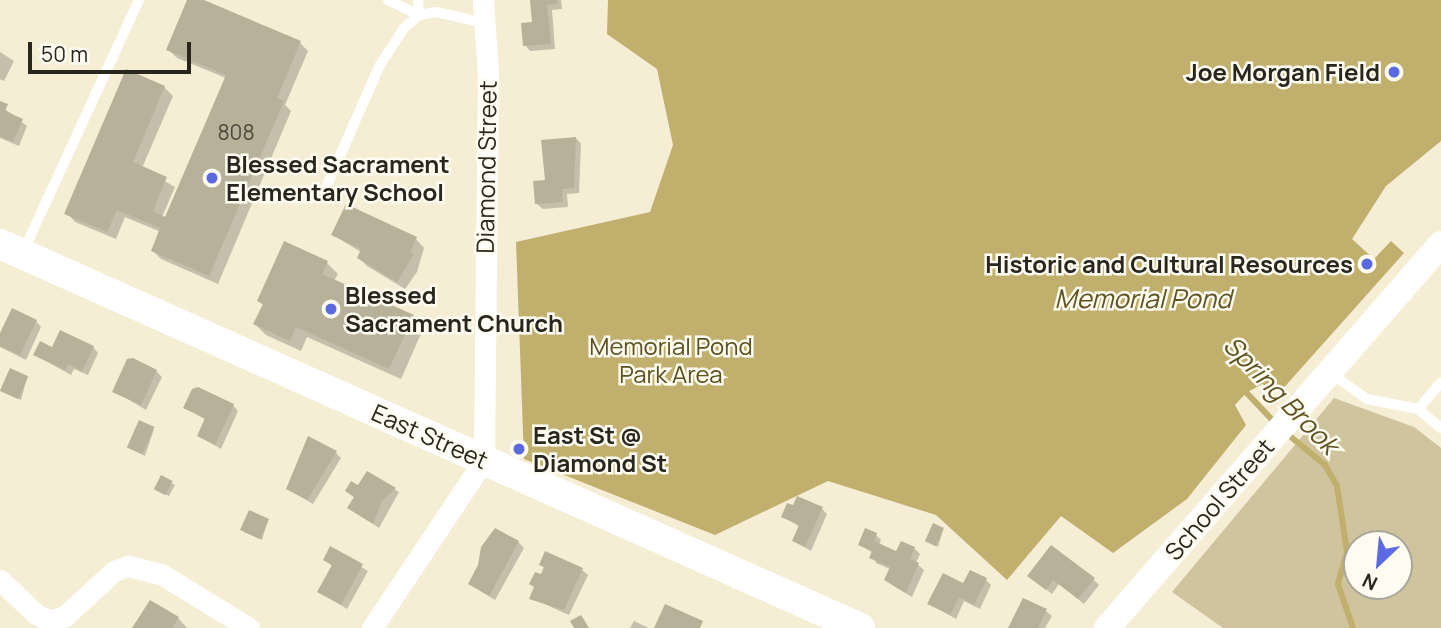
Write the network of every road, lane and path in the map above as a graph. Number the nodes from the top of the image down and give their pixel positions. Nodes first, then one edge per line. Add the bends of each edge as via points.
1 (139, 0) edge
2 (388, 0) edge
3 (418, 0) edge
4 (483, 0) edge
5 (419, 15) junction
6 (485, 23) junction
7 (327, 185) dead end
8 (1441, 244) edge
9 (11, 249) edge
10 (1329, 372) junction
11 (1441, 383) edge
12 (1418, 409) junction
13 (1441, 428) edge
14 (484, 460) junction
15 (0, 580) edge
16 (249, 628) edge
17 (372, 628) edge
18 (860, 628) edge
19 (1107, 628) edge

1 - 9 lane
2 - 5 lane
3 - 5 lane
4 - 6 street, Diamond Street
5 - 6 lane via 456,13
5 - 7 lane via 404,28 380,65
6 - 14 street, Diamond Street
8 - 10 street, School Street
9 - 14 main road, East Street
10 - 12 lane via 1367,399
10 - 19 street, School Street
11 - 12 lane
12 - 13 lane
14 - 17 street
14 - 18 main road, East Street
15 - 16 street via 50,621 65,616 114,571 128,566 161,574

